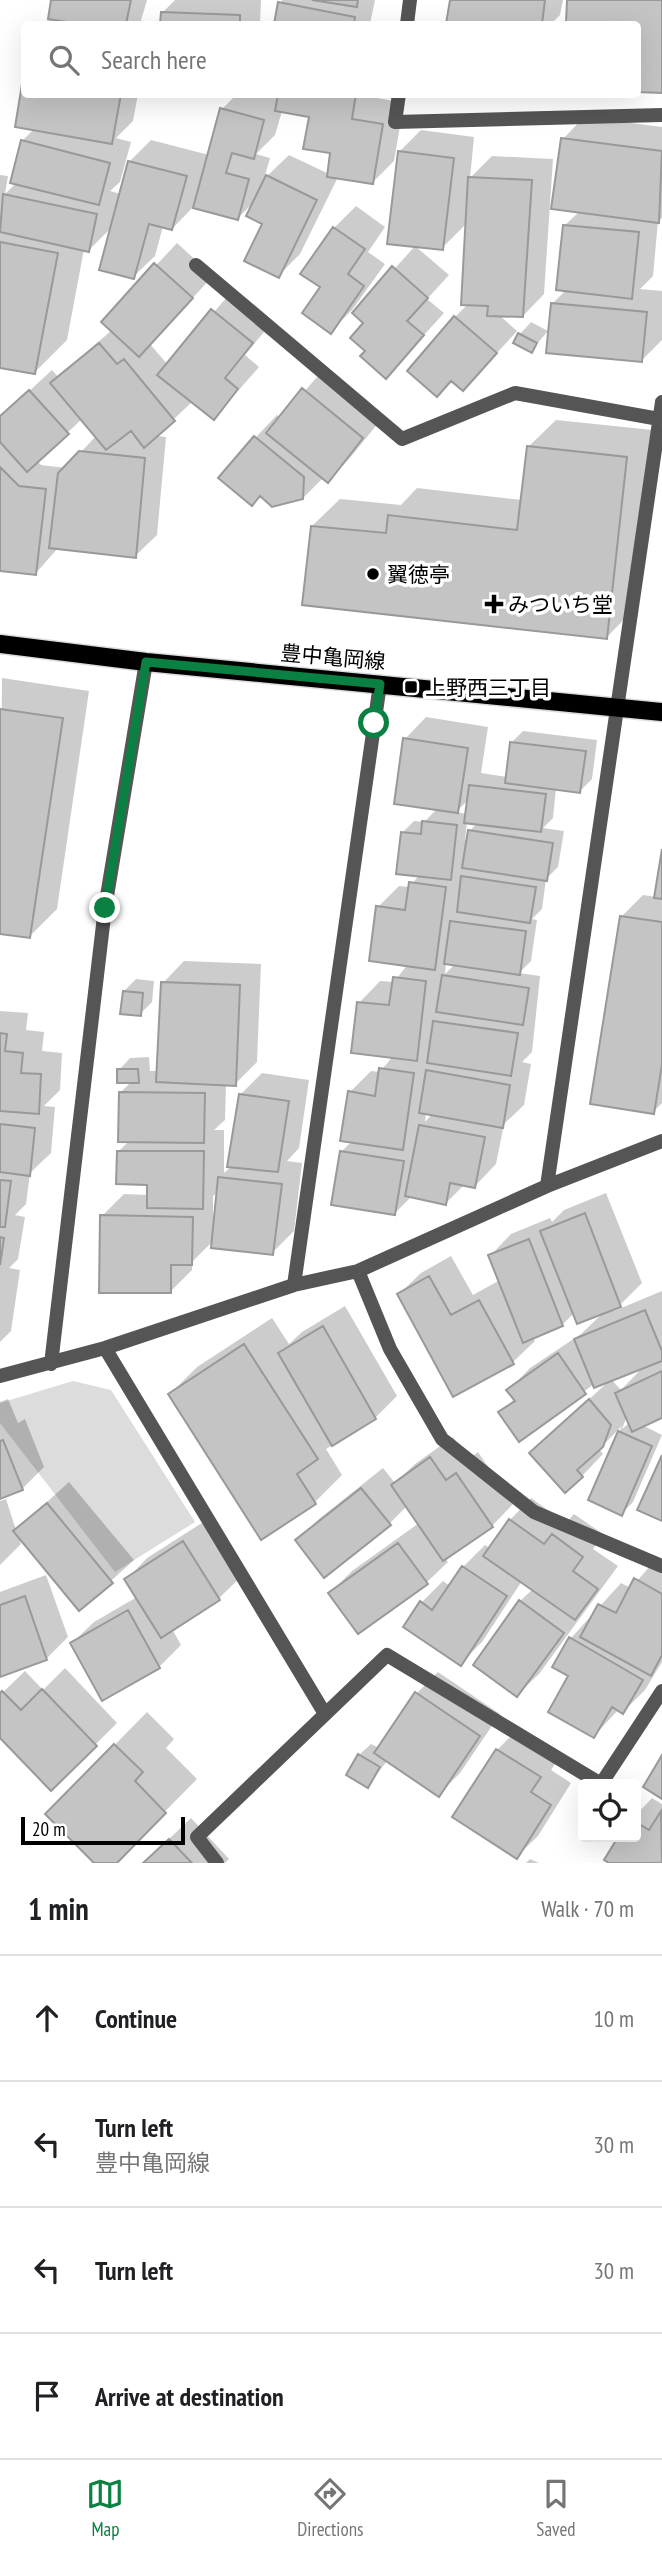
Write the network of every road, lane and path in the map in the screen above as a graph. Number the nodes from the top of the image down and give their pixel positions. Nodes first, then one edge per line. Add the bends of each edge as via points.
1 (410, 0) edge
2 (407, 21) edge
3 (398, 98) edge
4 (662, 115) edge
5 (196, 265) dead end
6 (662, 402) edge
7 (659, 419) junction
8 (0, 644) edge
9 (146, 662) junction
10 (380, 684) junction
11 (617, 710) junction
12 (662, 712) edge
13 (662, 1141) edge
14 (547, 1186) junction
15 (358, 1271) junction
16 (294, 1285) junction
17 (105, 1348) junction
18 (51, 1364) junction
19 (0, 1376) edge
20 (662, 1566) edge
21 (662, 1691) edge
22 (325, 1714) junction
23 (217, 1863) edge

1 - 2 street
3 - 4 street via 395,122
5 - 7 street via 402,439 515,393
6 - 7 street
7 - 11 street
8 - 9 main road, 豊中亀岡線
9 - 10 main road, 豊中亀岡線
9 - 18 street via 105,908
10 - 11 main road, 豊中亀岡線
10 - 16 street
11 - 12 main road, 豊中亀岡線
11 - 14 street
13 - 14 street
14 - 15 street
15 - 16 street
15 - 20 street via 390,1349 442,1439 534,1512
16 - 17 street
17 - 18 street
17 - 22 street
18 - 19 street
21 - 22 street via 601,1784 387,1655
22 - 23 street via 197,1837

